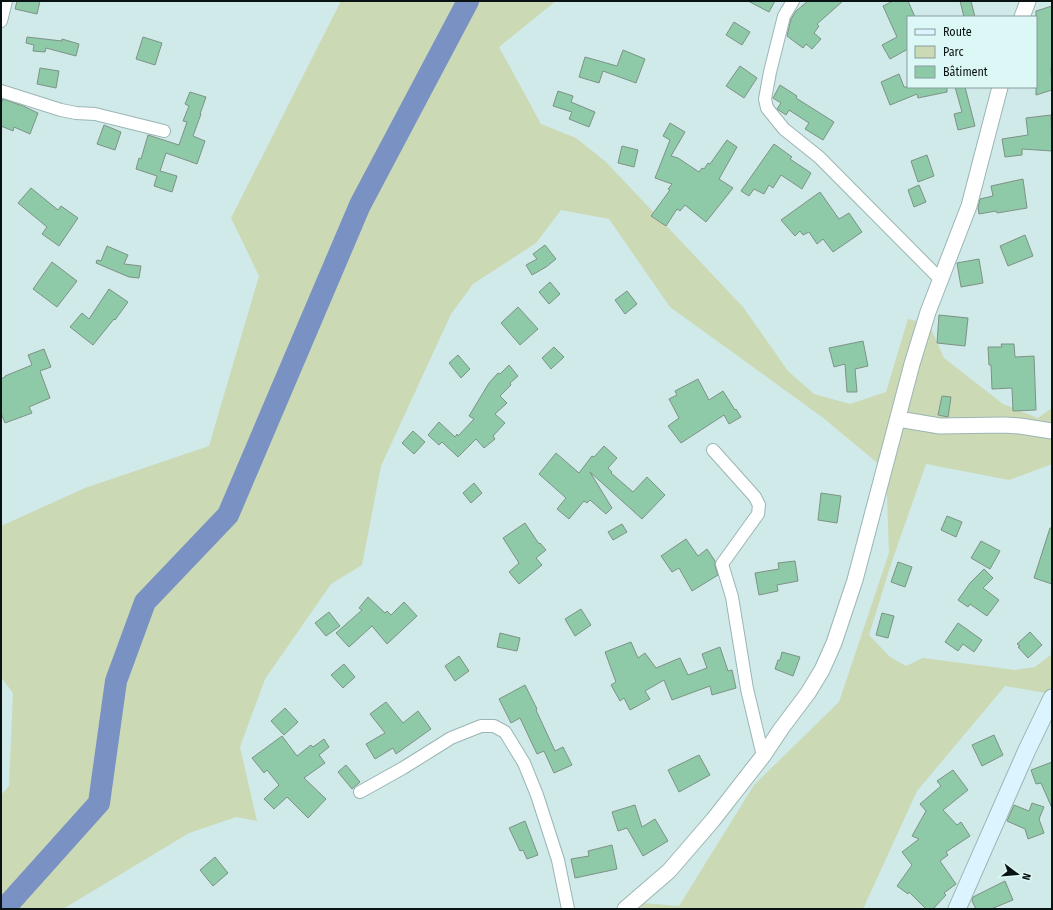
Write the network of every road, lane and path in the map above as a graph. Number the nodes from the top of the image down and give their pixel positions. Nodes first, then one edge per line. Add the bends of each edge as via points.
1 (6, 1) edge
2 (793, 1) edge
3 (1028, 1) edge
4 (1022, 16) edge
5 (1, 21) edge
6 (1000, 88) edge
7 (1, 91) edge
8 (164, 131) dead end
9 (940, 279) junction
10 (898, 419) junction
11 (1052, 431) edge
12 (713, 450) dead end
13 (1052, 698) edge
14 (763, 756) junction
15 (360, 792) dead end
16 (568, 909) edge
17 (625, 909) edge
18 (956, 909) edge

1 - 5 street
2 - 9 street via 784,16 778,36 765,99 767,108 784,129 819,157
3 - 4 street
6 - 9 street via 969,206
7 - 8 street via 61,110 95,114
9 - 10 street via 912,364
10 - 11 street via 940,426 1012,426
10 - 14 street via 855,580 834,643 808,693
12 - 14 street via 755,497 759,505 758,514 722,564 732,596 747,689
13 - 18 main road
14 - 17 street via 669,870
15 - 16 street via 451,738 481,726 494,726 505,732 524,763 537,795 558,860

